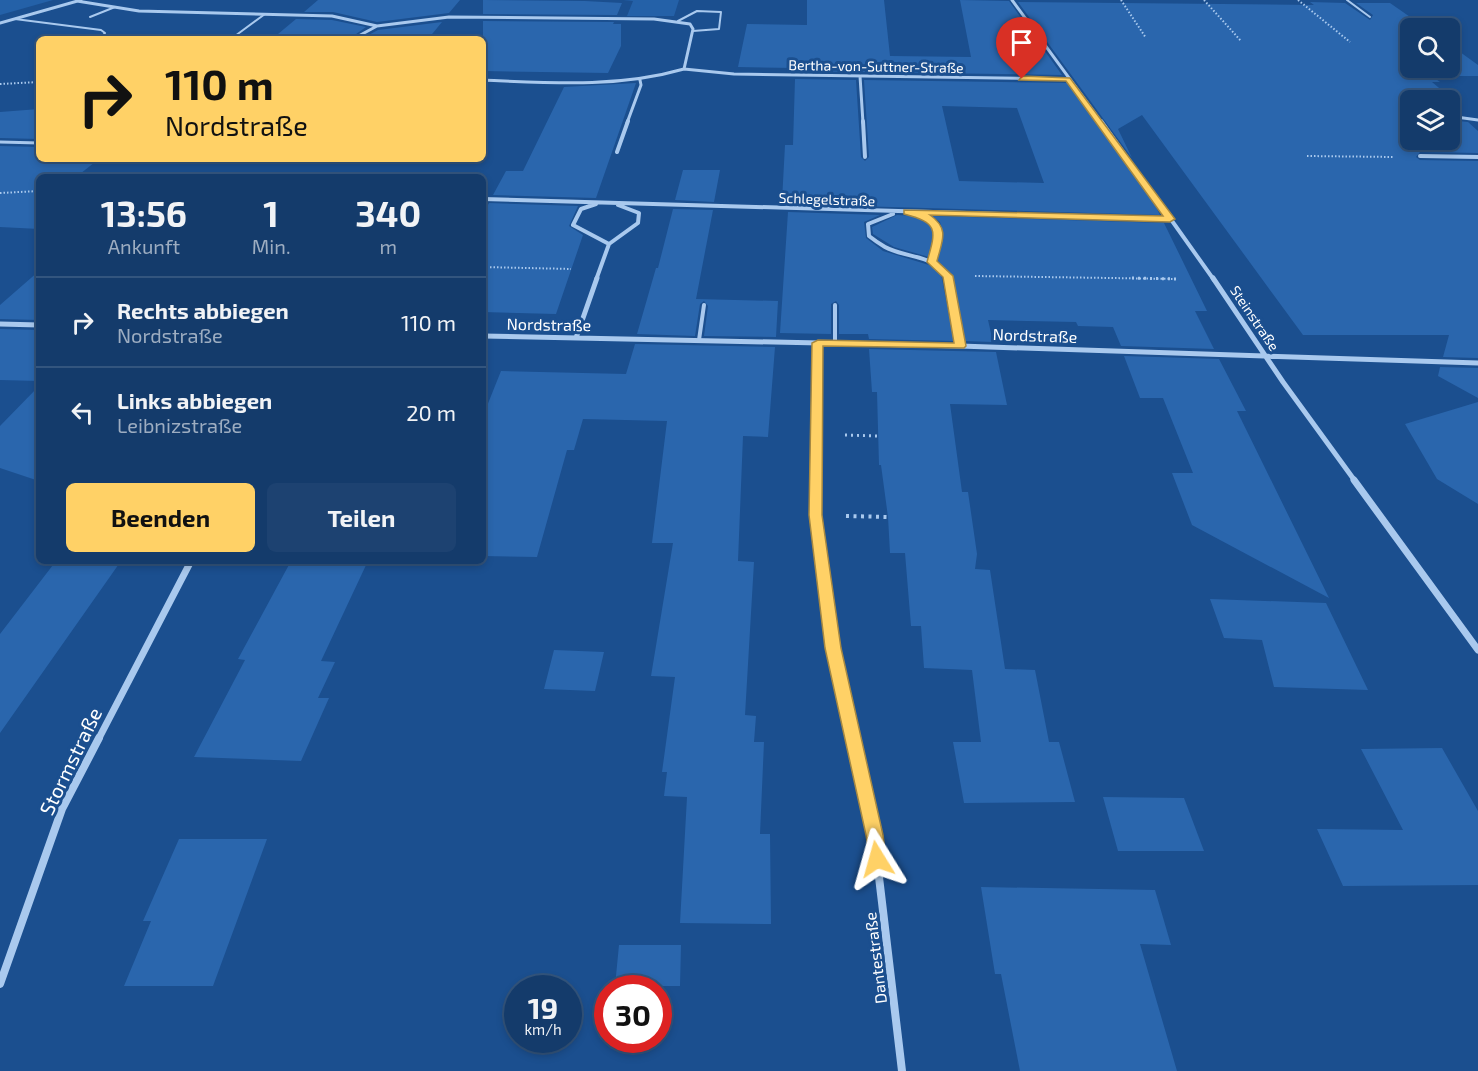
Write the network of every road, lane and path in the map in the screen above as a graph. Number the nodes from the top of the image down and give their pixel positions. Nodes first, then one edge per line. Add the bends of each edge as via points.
1 (1012, 0) edge
2 (1121, 0) edge
3 (1204, 0) edge
4 (1298, 0) edge
5 (1347, 0) edge
6 (80, 1) edge
7 (115, 7) junction
8 (265, 14) junction
9 (90, 17) dead end
10 (1370, 17) dead end
11 (15, 19) junction
12 (678, 21) junction
13 (0, 23) edge
14 (377, 26) junction
15 (693, 31) junction
16 (102, 36) edge
17 (235, 36) dead end
18 (359, 36) edge
19 (1146, 38) dead end
20 (1241, 41) dead end
21 (1350, 42) dead end
22 (684, 69) junction
23 (860, 76) junction
24 (1068, 79) junction
25 (486, 80) edge
26 (639, 80) junction
27 (36, 82) edge
28 (0, 84) edge
29 (1460, 118) edge
30 (1478, 120) edge
31 (0, 142) edge
32 (36, 143) edge
33 (617, 152) dead end
34 (1307, 156) dead end
35 (1420, 156) dead end
36 (865, 157) dead end
37 (1478, 157) edge
38 (1401, 158) dead end
39 (36, 191) edge
40 (0, 193) edge
41 (486, 199) edge
42 (611, 202) junction
43 (908, 212) junction
44 (1170, 219) junction
45 (609, 244) junction
46 (932, 262) junction
47 (486, 267) edge
48 (598, 270) junction
49 (948, 276) junction
50 (1215, 280) junction
51 (704, 305) dead end
52 (835, 305) dead end
53 (0, 324) edge
54 (36, 325) edge
55 (486, 336) edge
56 (576, 338) junction
57 (699, 340) junction
58 (818, 343) junction
59 (835, 344) junction
60 (960, 346) junction
61 (1265, 356) junction
62 (1478, 363) edge
63 (815, 515) junction
64 (888, 517) dead end
65 (189, 564) edge
66 (1478, 650) edge
67 (0, 984) edge
68 (902, 1071) edge

1 - 24 street, Steinstraße
2 - 19 path
3 - 20 path
4 - 21 path
5 - 10 lane
6 - 7 street
6 - 11 street
7 - 8 street
7 - 9 lane
8 - 14 street via 332,16
8 - 17 lane
11 - 13 street
11 - 16 lane via 101,30 105,33
12 - 14 street via 473,16
12 - 15 street via 690,24
12 - 15 lane via 697,11 721,12 718,29
14 - 18 street
15 - 22 street
22 - 23 street, Bertha-von-Suttner-Straße via 734,74
22 - 26 street, Bertha-von-Suttner-Straße
23 - 24 street, Bertha-von-Suttner-Straße
23 - 36 street
24 - 44 street, Steinstraße
25 - 26 street, Bertha-von-Suttner-Straße
26 - 33 street via 641,85
27 - 28 path
29 - 30 street
31 - 32 lane
34 - 38 path
35 - 37 street
39 - 40 path
41 - 42 street, Schlegelstraße
42 - 43 street, Schlegelstraße
42 - 45 street via 639,213 638,223
42 - 45 street via 581,209 573,225
43 - 44 street, Schlegelstraße
43 - 46 street via 936,224 939,235
43 - 46 street via 875,219 868,224 869,236 886,248
44 - 50 street, Steinstraße
45 - 48 street
46 - 49 street
47 - 48 path
48 - 56 street
49 - 50 path
49 - 60 street
50 - 61 street, Steinstraße
51 - 57 lane
52 - 59 lane
53 - 54 street
55 - 56 street, Nordstraße
56 - 57 street, Nordstraße
57 - 58 street, Nordstraße
58 - 59 street, Nordstraße
58 - 63 street, Dantestraße
59 - 60 street, Nordstraße
60 - 61 street, Nordstraße
61 - 62 street, Nordstraße
61 - 66 street, Steinstraße
63 - 64 path
63 - 68 street, Dantestraße via 833,648 874,835
65 - 67 street, Stormstraße via 62,809

